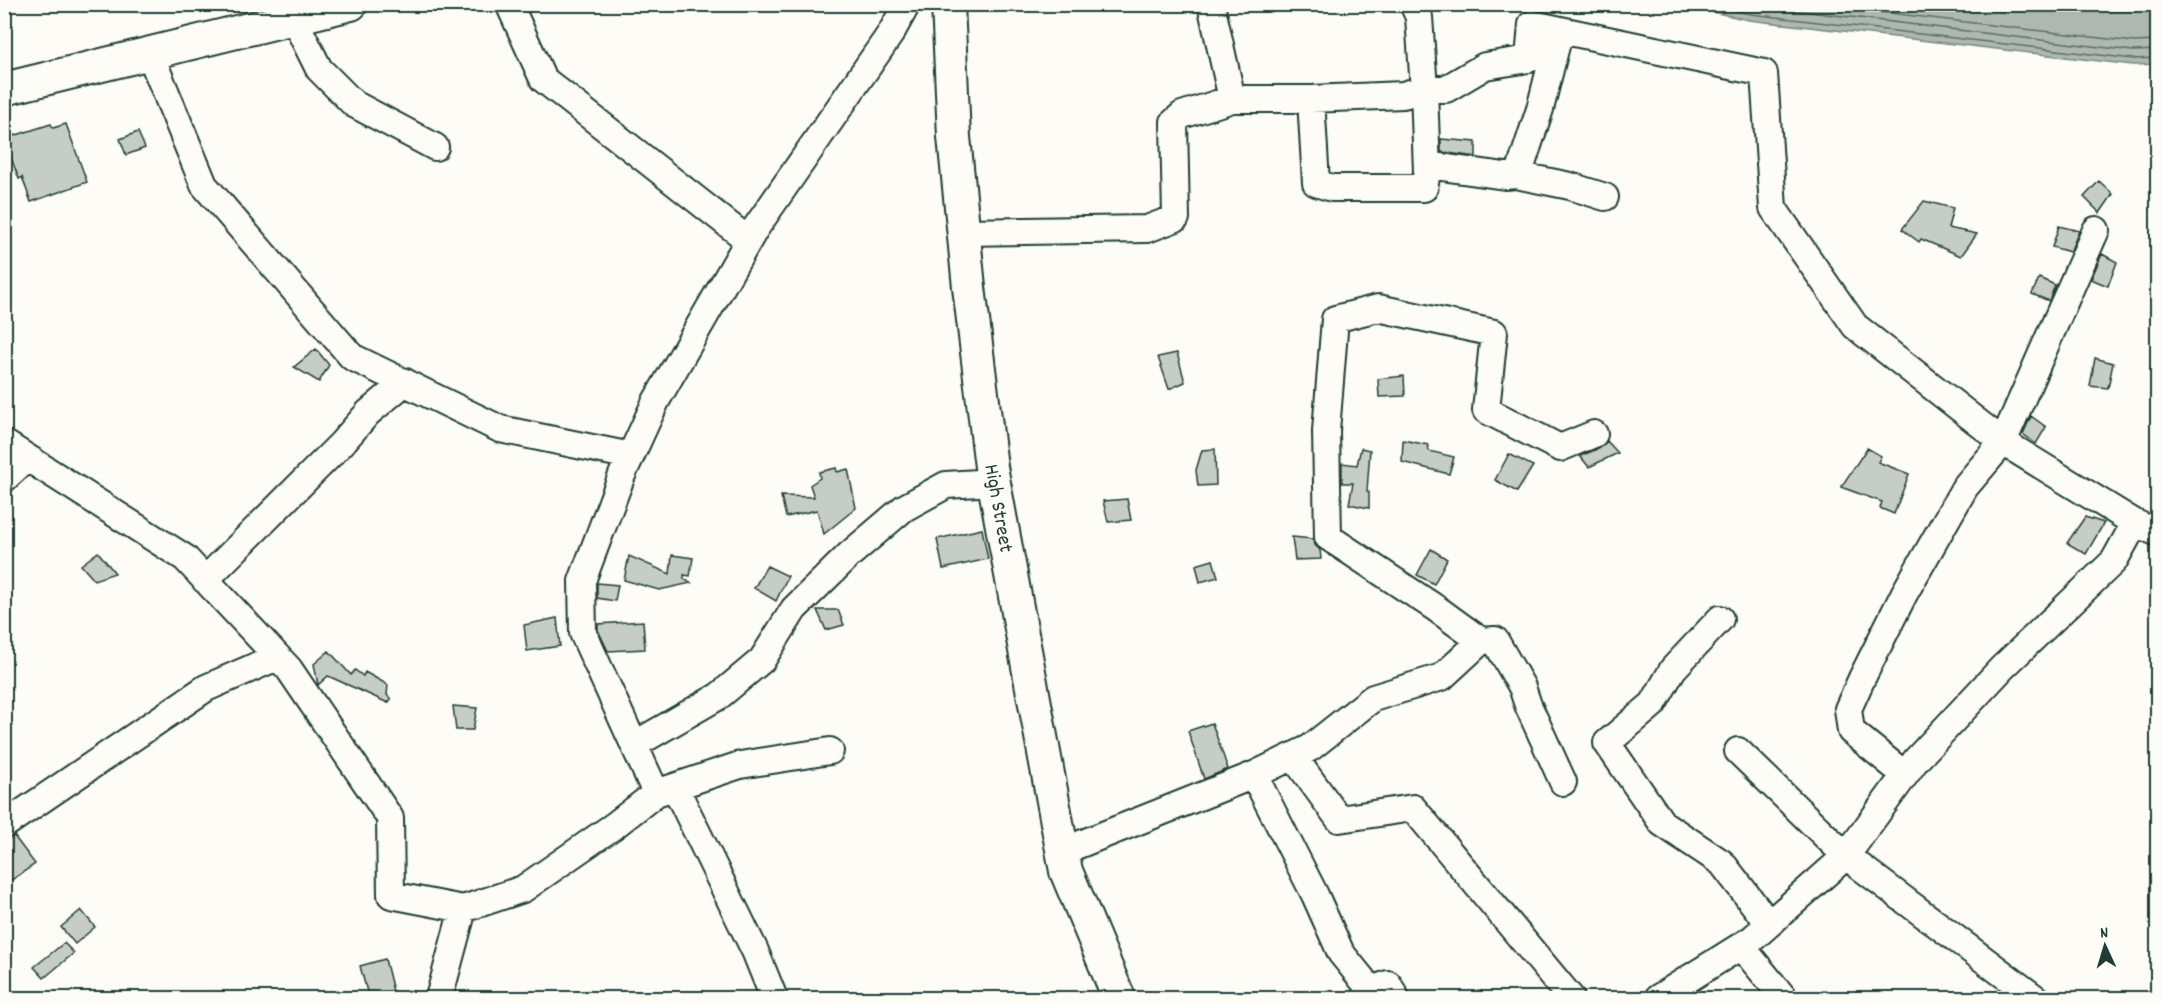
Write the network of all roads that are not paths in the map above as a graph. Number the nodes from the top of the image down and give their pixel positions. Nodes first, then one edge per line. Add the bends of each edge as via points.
1 (351, 4) edge
2 (509, 4) edge
3 (907, 4) edge
4 (948, 4) edge
5 (1210, 4) edge
6 (1413, 4) edge
7 (294, 19) junction
8 (1560, 30) junction
9 (150, 54) junction
10 (4, 89) edge
11 (1425, 89) junction
12 (1232, 99) junction
13 (1311, 99) junction
14 (435, 147) dead end
15 (1427, 165) junction
16 (1516, 175) junction
17 (1605, 197) dead end
18 (2096, 230) dead end
19 (964, 232) junction
20 (748, 240) junction
21 (405, 382) junction
22 (1594, 434) dead end
23 (2003, 442) junction
24 (4, 443) edge
25 (631, 456) junction
26 (27, 458) junction
27 (4, 479) edge
28 (994, 482) junction
29 (2146, 528) edge
30 (205, 580) junction
31 (1720, 619) dead end
32 (1481, 641) junction
33 (277, 657) junction
34 (633, 745) junction
35 (830, 751) dead end
36 (1738, 751) dead end
37 (1293, 756) junction
38 (1254, 775) junction
39 (1905, 775) junction
40 (1563, 782) dead end
41 (665, 790) junction
42 (4, 825) edge
43 (1063, 851) junction
44 (1846, 856) junction
45 (463, 909) junction
46 (1769, 924) junction
47 (1741, 946) junction
48 (439, 999) edge
49 (774, 999) edge
50 (1119, 999) edge
51 (1396, 999) edge
52 (1571, 999) edge
53 (1658, 999) edge
54 (1784, 999) edge
55 (2035, 999) edge

1 - 7 main road
2 - 20 street via 543,79
3 - 20 street
4 - 19 main road, High Street via 954,137
5 - 12 street
6 - 11 street via 1419,17
7 - 9 main road
7 - 14 street via 319,69 354,104
8 - 11 street via 1532,24 1529,59 1485,66 1446,89
8 - 16 street via 1540,109
8 - 23 street via 1764,73 1773,208 1855,326
9 - 10 main road
9 - 21 street via 204,185 352,357
11 - 13 street via 1403,95
11 - 15 street
12 - 13 street
12 - 19 street via 1182,115 1173,122 1176,218 1147,229
13 - 15 street via 1316,183 1332,188 1424,188
15 - 16 street
16 - 17 street
18 - 23 street
19 - 28 main road, High Street
20 - 25 street via 656,401
21 - 25 street via 500,429
21 - 30 street via 368,413
22 - 32 street via 1560,448 1486,410 1494,333 1378,308 1335,319 1326,431 1329,537
23 - 29 street
23 - 39 street via 1965,487 1904,594 1848,709 1851,731
24 - 26 street
25 - 34 street via 582,581 583,633
26 - 27 street
26 - 30 street via 185,558
28 - 34 street via 946,485 903,508 794,609 762,660 719,696
28 - 43 main road, High Street
29 - 39 street via 2002,668
30 - 33 street
31 - 46 street via 1673,669 1653,704 1607,743 1662,823 1722,863
32 - 37 street via 1442,677 1373,698 1310,748
32 - 40 street via 1496,640 1522,687
33 - 42 street via 206,688
33 - 45 street via 390,818 391,895
34 - 41 street
35 - 41 street via 740,765
36 - 44 street
37 - 38 street
37 - 52 street via 1340,819 1413,808
38 - 43 street
38 - 51 street via 1341,953 1371,990 1388,984
39 - 44 street
41 - 45 street via 523,889
41 - 49 street via 755,951
43 - 50 main road, High Street via 1066,871
44 - 46 street
44 - 55 street
45 - 48 street
46 - 47 street
47 - 53 street
47 - 54 street

